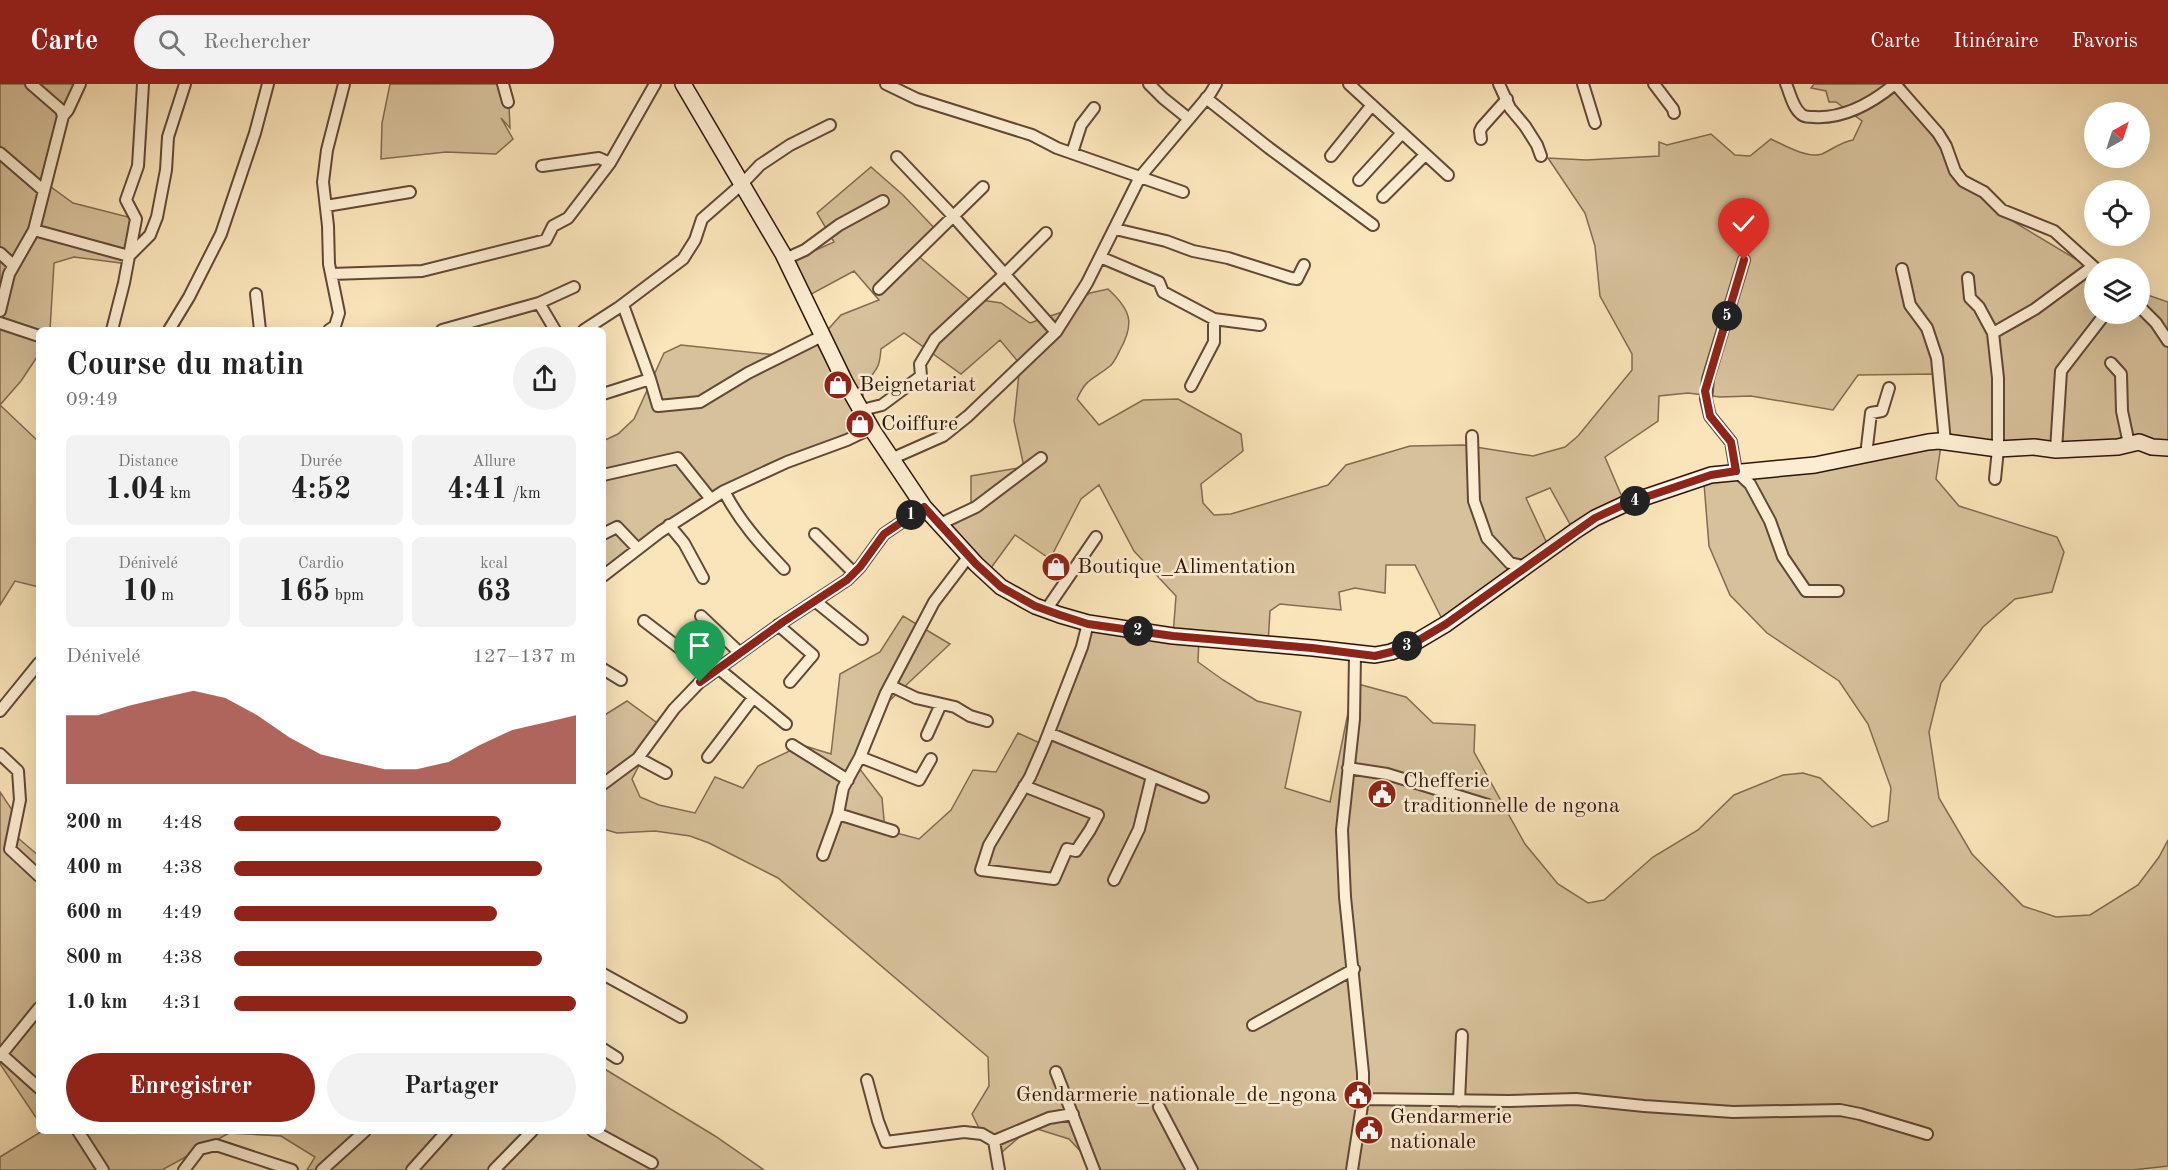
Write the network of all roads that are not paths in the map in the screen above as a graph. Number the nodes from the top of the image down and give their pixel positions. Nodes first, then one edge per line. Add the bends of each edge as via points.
1 (31, 84) edge
2 (80, 84) edge
3 (143, 84) edge
4 (185, 84) edge
5 (268, 84) edge
6 (344, 84) edge
7 (503, 84) edge
8 (655, 84) edge
9 (683, 84) edge
10 (886, 84) edge
11 (1149, 84) edge
12 (1216, 84) edge
13 (1349, 84) edge
14 (1499, 84) edge
15 (1584, 84) edge
16 (1654, 84) edge
17 (1786, 84) edge
18 (1895, 84) edge
19 (1206, 98) junction
20 (1507, 99) junction
21 (508, 102) dead end
22 (1372, 105) junction
23 (1094, 108) dead end
24 (1674, 113) dead end
25 (63, 116) junction
26 (1189, 119) junction
27 (1595, 123) dead end
28 (830, 125) dead end
29 (1402, 133) junction
30 (1481, 140) dead end
31 (0, 153) edge
32 (1072, 153) junction
33 (1425, 155) junction
34 (1331, 156) dead end
35 (1541, 156) dead end
36 (897, 157) dead end
37 (610, 163) junction
38 (542, 166) dead end
39 (1448, 176) dead end
40 (1140, 177) junction
41 (1359, 180) dead end
42 (742, 184) junction
43 (983, 187) dead end
44 (43, 190) junction
45 (410, 192) dead end
46 (1183, 192) dead end
47 (1383, 197) dead end
48 (883, 201) dead end
49 (326, 206) junction
50 (953, 216) junction
51 (1373, 225) dead end
52 (1116, 229) junction
53 (34, 230) junction
54 (1046, 233) dead end
55 (0, 253) edge
56 (129, 256) junction
57 (1100, 257) junction
58 (2084, 259) edge
59 (785, 260) junction
60 (1744, 260) dead end
61 (13, 265) junction
62 (1304, 265) dead end
63 (1902, 269) dead end
64 (331, 274) junction
65 (1005, 274) junction
66 (2084, 275) edge
67 (1968, 278) dead end
68 (574, 287) dead end
69 (879, 289) dead end
70 (256, 294) dead end
71 (539, 303) junction
72 (622, 305) junction
73 (0, 311) edge
74 (2150, 317) edge
75 (1214, 319) junction
76 (0, 323) edge
77 (2097, 324) edge
78 (1260, 325) dead end
79 (113, 327) edge
80 (171, 327) edge
81 (260, 327) edge
82 (334, 327) edge
83 (453, 327) edge
84 (553, 327) edge
85 (589, 327) edge
86 (1056, 332) junction
87 (1993, 333) junction
88 (36, 335) edge
89 (822, 336) junction
90 (2168, 341) edge
91 (2111, 363) dead end
92 (650, 380) junction
93 (1191, 386) dead end
94 (1889, 388) dead end
95 (606, 393) edge
96 (862, 410) junction
97 (872, 428) junction
98 (1472, 436) dead end
99 (1945, 442) junction
100 (2129, 444) junction
101 (2168, 448) edge
102 (1998, 449) junction
103 (2056, 450) junction
104 (1866, 455) junction
105 (1041, 458) dead end
106 (891, 459) junction
107 (1736, 471) junction
108 (606, 474) edge
109 (1995, 479) dead end
110 (724, 491) junction
111 (711, 498) junction
112 (924, 507) junction
113 (940, 524) junction
114 (669, 525) junction
115 (606, 532) edge
116 (815, 534) dead end
117 (1096, 537) dead end
118 (638, 549) junction
119 (969, 556) junction
120 (1527, 567) junction
121 (784, 569) dead end
122 (854, 573) junction
123 (606, 574) edge
124 (703, 578) dead end
125 (1838, 591) dead end
126 (815, 601) junction
127 (1046, 610) junction
128 (701, 615) dead end
129 (644, 621) dead end
130 (1088, 624) junction
131 (778, 625) junction
132 (862, 639) dead end
133 (740, 652) junction
134 (1355, 654) junction
135 (36, 667) edge
136 (606, 671) edge
137 (715, 671) junction
138 (621, 680) dead end
139 (790, 682) dead end
140 (891, 686) junction
141 (753, 698) junction
142 (941, 704) junction
143 (0, 711) edge
144 (987, 722) dead end
145 (786, 724) dead end
146 (1049, 733) junction
147 (927, 735) dead end
148 (792, 745) dead end
149 (0, 753) edge
150 (860, 757) junction
151 (638, 758) junction
152 (708, 758) dead end
153 (931, 759) dead end
154 (1348, 768) junction
155 (666, 773) dead end
156 (1152, 776) junction
157 (848, 780) junction
158 (606, 781) edge
159 (1024, 786) junction
160 (1203, 797) dead end
161 (1488, 805) dead end
162 (838, 814) junction
163 (893, 831) dead end
164 (823, 855) dead end
165 (36, 873) edge
166 (1114, 880) dead end
167 (1354, 969) junction
168 (606, 976) edge
169 (36, 1012) edge
170 (681, 1017) dead end
171 (1253, 1025) dead end
172 (1462, 1035) dead end
173 (606, 1051) edge
174 (1, 1054) edge
175 (617, 1058) dead end
176 (1056, 1072) dead end
177 (867, 1080) dead end
178 (36, 1085) edge
179 (1363, 1099) junction
180 (1459, 1101) junction
181 (1160, 1107) dead end
182 (1073, 1114) junction
183 (80, 1134) edge
184 (362, 1134) edge
185 (444, 1134) edge
186 (529, 1134) edge
187 (599, 1134) edge
188 (1927, 1134) dead end
189 (994, 1141) junction
190 (652, 1163) dead end
191 (103, 1170) edge
192 (184, 1170) edge
193 (292, 1170) edge
194 (322, 1170) edge
195 (412, 1170) edge
196 (494, 1170) edge
197 (999, 1170) edge
198 (1094, 1170) edge
199 (1192, 1170) edge
200 (1352, 1170) edge

1 - 25 street
2 - 25 street
3 - 56 street via 138,166 126,200 136,219
4 - 56 street via 168,137 157,217 150,235
5 - 80 street via 221,234
6 - 49 street via 327,150 323,182
7 - 21 street
8 - 37 street
9 - 42 street
10 - 32 street via 917,99 1032,135
11 - 26 street
12 - 19 street
13 - 22 street
14 - 20 street
15 - 27 street
16 - 24 street
17 - 18 street via 1799,113 1822,118 1839,117 1865,106
18 - 58 street via 1938,133 1963,181 1984,192 2001,210 2054,231
19 - 26 street
19 - 51 street
20 - 30 street via 1482,127
20 - 35 street
22 - 29 street
22 - 34 street
23 - 32 street via 1081,125
25 - 44 street
26 - 40 street
28 - 42 street via 760,165
29 - 33 street
29 - 41 street
31 - 44 street
32 - 40 street
33 - 39 street
33 - 47 street
36 - 50 street
37 - 38 street via 599,158
37 - 64 street via 568,218 553,226 546,240 422,271
40 - 46 street
40 - 52 street
42 - 59 street
42 - 72 street via 702,219 683,259
43 - 50 street
44 - 53 street
45 - 49 street
48 - 59 street
49 - 64 street
50 - 65 street
50 - 69 street
52 - 57 street
52 - 62 street via 1291,278 1297,279
53 - 56 street
53 - 61 street
54 - 65 street
55 - 61 street
56 - 79 street
57 - 75 street via 1159,282 1163,292
57 - 86 street
59 - 89 street
60 - 107 street via 1705,391 1710,416 1731,442
61 - 73 street
63 - 99 street via 1910,305 1927,328 1937,358
64 - 82 street via 339,313
65 - 86 street
65 - 96 street via 935,339 920,364 921,376 882,405
66 - 87 street
67 - 87 street via 1970,298
68 - 71 street
70 - 81 street
71 - 83 street
71 - 84 street
72 - 85 street
72 - 92 street
74 - 90 street
75 - 78 street
75 - 93 street via 1214,342
76 - 88 street
77 - 103 street via 2061,371
86 - 106 street via 943,436
87 - 102 street via 1998,378
89 - 92 street via 700,402 658,406
89 - 96 street
91 - 100 street via 2121,374 2122,411
92 - 95 street
94 - 104 street via 1882,411 1871,413
96 - 97 street
97 - 106 street
97 - 110 street
98 - 120 street via 1474,501 1488,538 1510,563
99 - 102 street
99 - 104 street
100 - 101 street via 2139,442
100 - 103 street
102 - 103 street
102 - 109 street
104 - 107 street via 1815,465
105 - 113 street via 976,507
106 - 112 street
107 - 120 street via 1711,475 1616,508 1585,524
107 - 125 street via 1750,484 1783,557 1806,591
108 - 111 street via 678,458
110 - 111 street
110 - 121 street via 735,512
111 - 114 street
112 - 113 street
112 - 122 street via 884,534
113 - 119 street
114 - 118 street
114 - 124 street
115 - 118 street via 617,526
116 - 122 street
117 - 127 street
118 - 123 street
119 - 127 street via 1001,587
119 - 140 street via 934,602
120 - 134 street via 1414,643 1375,656
122 - 126 street
126 - 131 street
126 - 132 street
127 - 130 street
128 - 133 street
129 - 137 street
130 - 134 street
130 - 146 street
131 - 133 street
131 - 139 street via 813,656
133 - 137 street
134 - 154 street
135 - 143 street
136 - 138 street
137 - 141 street
137 - 151 street via 680,702
140 - 142 street
140 - 150 street
141 - 145 street
141 - 152 street
142 - 144 street
142 - 147 street
146 - 156 street
146 - 159 street
148 - 157 street
149 - 165 street via 18,771 20,800 10,849
150 - 153 street via 919,780
150 - 157 street
151 - 155 street
151 - 158 street
154 - 161 street via 1387,774
154 - 167 street via 1342,830
156 - 160 street
156 - 166 street via 1139,829
157 - 162 street
159 - 159 street via 989,845 981,870 1054,879 1067,849 1076,851 1098,815
162 - 163 street
162 - 164 street
167 - 171 street
167 - 179 street
168 - 170 street
169 - 174 street
172 - 180 street
173 - 175 street
174 - 178 street
176 - 182 street
177 - 189 street via 886,1142 964,1132 982,1134
179 - 180 street
179 - 200 street
180 - 188 street via 1576,1099 1733,1112 1840,1110
181 - 199 street
182 - 189 street via 1049,1118
182 - 198 street
183 - 191 street
184 - 194 street
185 - 195 street
186 - 196 street
187 - 190 street
189 - 197 street
192 - 193 street via 200,1149 216,1144

